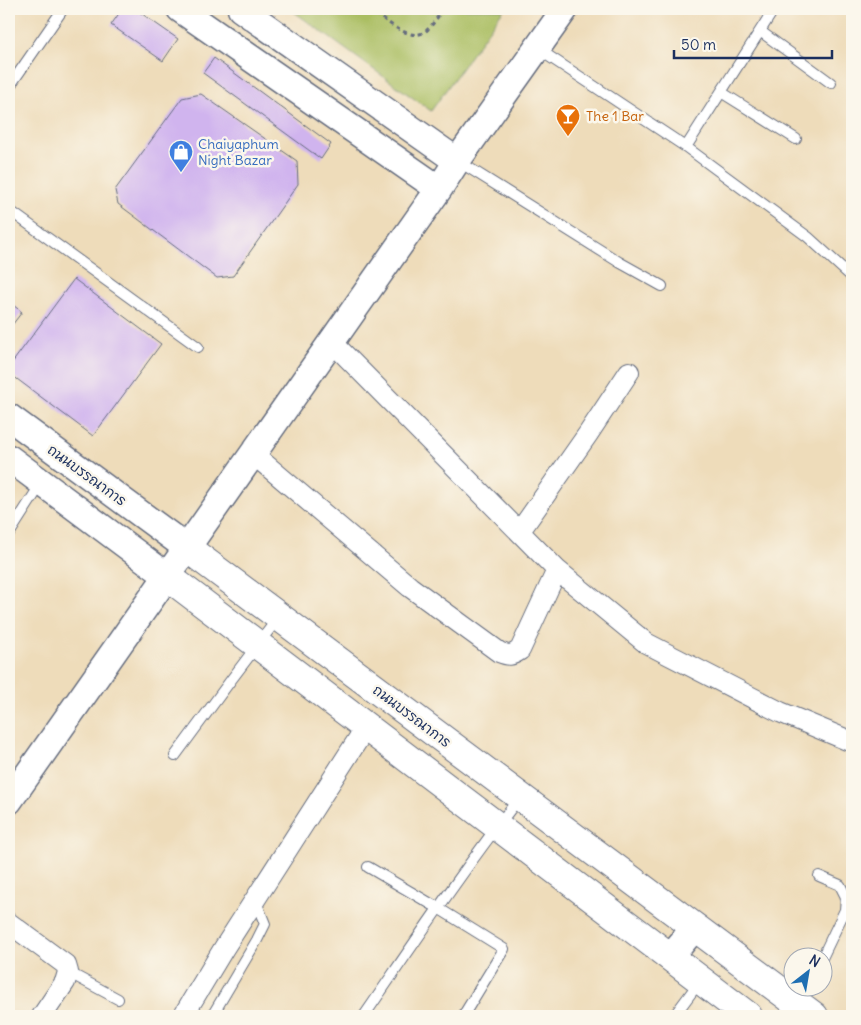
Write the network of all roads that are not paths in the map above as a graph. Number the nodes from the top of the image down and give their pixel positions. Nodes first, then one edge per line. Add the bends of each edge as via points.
1 (63, 9) edge
2 (180, 9) edge
3 (241, 9) edge
4 (565, 9) edge
5 (774, 9) edge
6 (760, 31) junction
7 (537, 48) junction
8 (831, 83) dead end
9 (9, 87) edge
10 (722, 92) junction
11 (796, 139) dead end
12 (686, 147) junction
13 (457, 160) junction
14 (439, 189) junction
15 (9, 210) edge
16 (851, 272) edge
17 (662, 286) dead end
18 (332, 342) junction
19 (198, 347) dead end
20 (629, 372) dead end
21 (9, 418) edge
22 (252, 454) junction
23 (9, 458) edge
24 (42, 483) junction
25 (520, 531) junction
26 (9, 534) edge
27 (187, 548) junction
28 (557, 570) junction
29 (167, 576) junction
30 (279, 617) junction
31 (258, 645) junction
32 (366, 727) junction
33 (852, 742) edge
34 (175, 756) dead end
35 (520, 797) junction
36 (9, 801) edge
37 (497, 826) junction
38 (368, 867) dead end
39 (819, 876) dead end
40 (255, 899) junction
41 (438, 908) junction
42 (9, 923) edge
43 (695, 927) junction
44 (827, 948) edge
45 (670, 957) junction
46 (68, 972) junction
47 (701, 980) junction
48 (118, 999) dead end
49 (807, 1003) edge
50 (42, 1016) edge
51 (183, 1016) edge
52 (212, 1016) edge
53 (364, 1016) edge
54 (463, 1016) edge
55 (674, 1016) edge
56 (748, 1016) edge

1 - 9 lane
2 - 14 street
3 - 13 street
4 - 7 street
5 - 6 lane
6 - 8 lane
6 - 10 lane
7 - 12 lane
7 - 13 street
10 - 11 lane
10 - 12 lane
12 - 16 lane
13 - 14 street
13 - 17 lane
14 - 18 street
15 - 19 lane
18 - 22 street
18 - 25 street
20 - 25 street
21 - 27 street, ถนนบรรณาการ
22 - 27 street
22 - 28 street via 410,587 508,656 520,650
23 - 24 street
24 - 26 lane
24 - 29 street
25 - 28 street
27 - 29 street
27 - 30 main road, ถนนบรรณาการ
28 - 33 street via 646,643 780,712
29 - 31 main road
29 - 36 street
30 - 31 lane
30 - 35 main road, ถนนบรรณาการ
31 - 32 main road
31 - 34 lane
32 - 37 main road
32 - 40 street
35 - 37 lane
35 - 43 main road, ถนนบรรณาการ
37 - 41 lane
37 - 45 main road
38 - 41 lane
39 - 44 lane via 840,885 846,897 845,910
40 - 51 street
40 - 52 lane via 265,924
41 - 53 lane
41 - 54 lane via 504,949
42 - 46 street via 59,958
43 - 45 street
43 - 49 main road, ถนนบรรณาการ
45 - 47 main road
46 - 48 lane
46 - 50 street via 65,982
47 - 55 lane
47 - 56 main road

